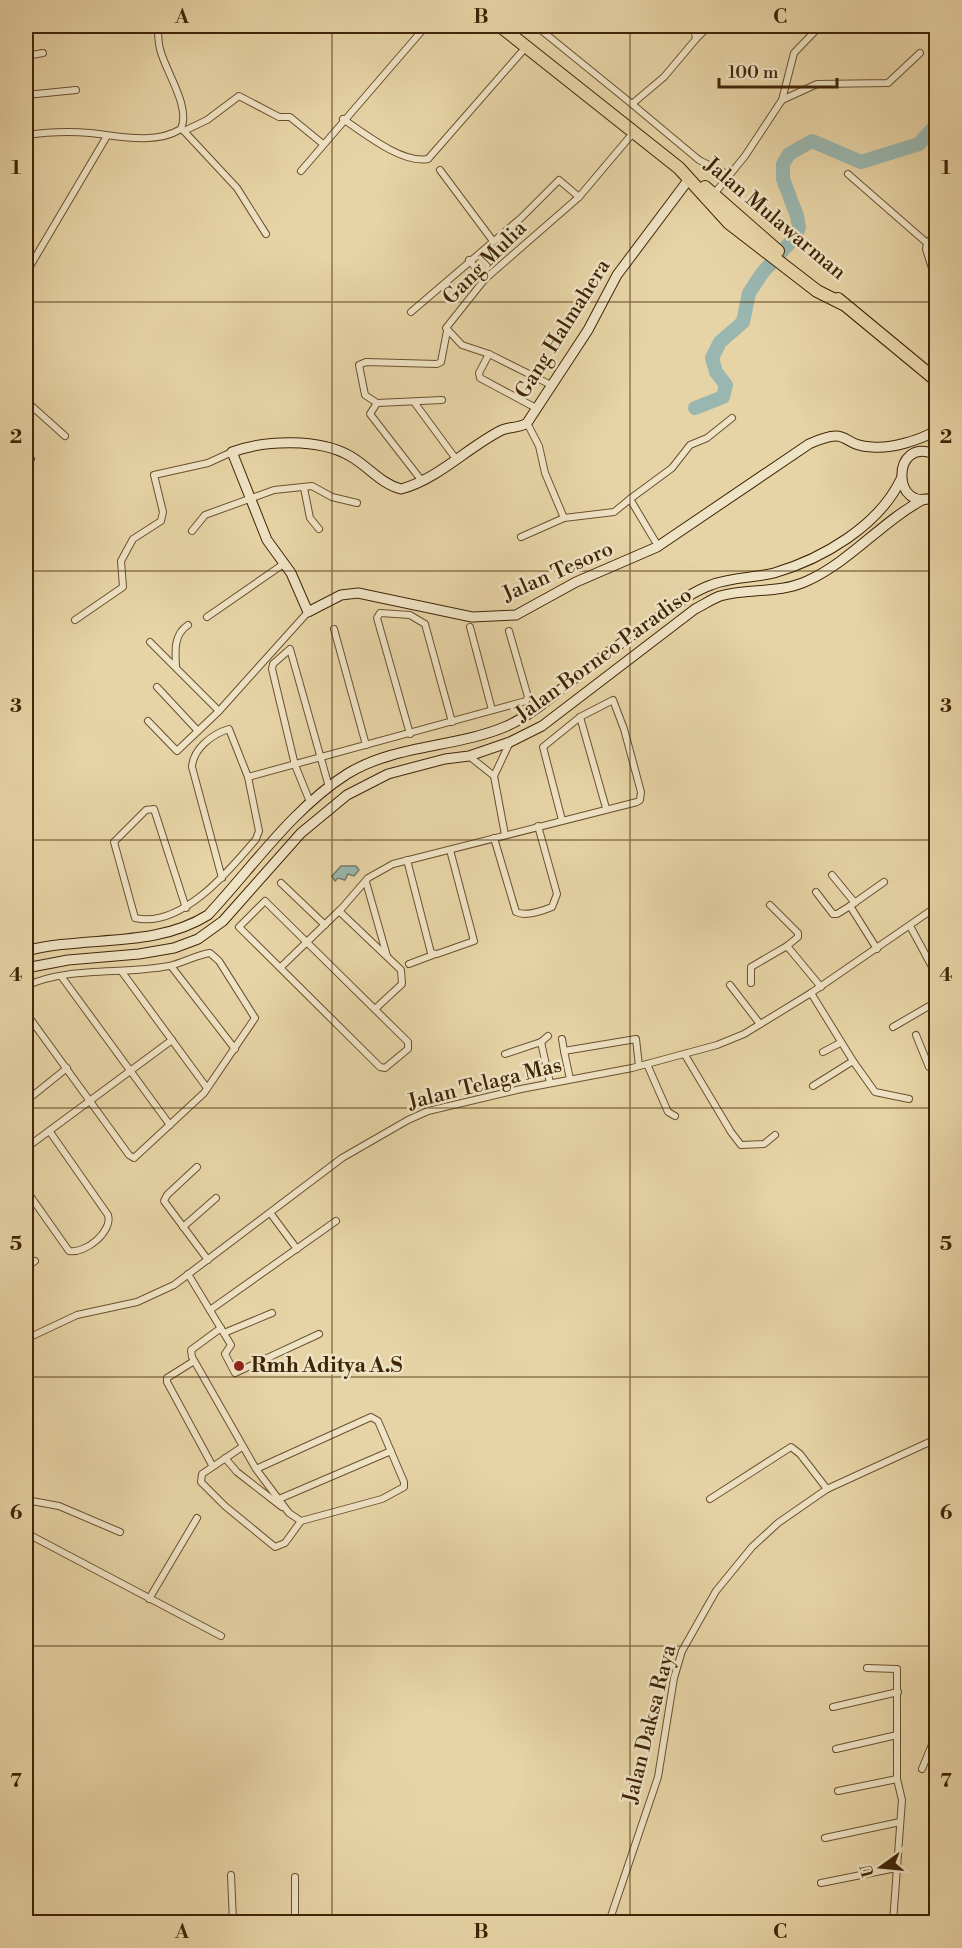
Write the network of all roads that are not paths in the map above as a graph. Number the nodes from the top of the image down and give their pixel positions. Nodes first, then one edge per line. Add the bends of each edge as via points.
1 (158, 26) edge
2 (426, 26) edge
3 (500, 26) edge
4 (536, 26) edge
5 (694, 26) edge
6 (709, 26) edge
7 (820, 26) edge
8 (696, 39) junction
9 (526, 47) junction
10 (43, 53) dead end
11 (920, 53) dead end
12 (26, 56) edge
13 (76, 90) dead end
14 (26, 95) edge
15 (782, 100) junction
16 (632, 104) junction
17 (343, 119) junction
18 (183, 130) junction
19 (633, 133) junction
20 (26, 135) edge
21 (106, 136) junction
22 (323, 144) junction
23 (679, 168) junction
24 (440, 170) dead end
25 (301, 171) dead end
26 (848, 174) dead end
27 (729, 175) junction
28 (689, 179) junction
29 (713, 195) junction
30 (579, 197) junction
31 (266, 234) dead end
32 (936, 234) edge
33 (493, 241) junction
34 (927, 243) junction
35 (767, 247) junction
36 (469, 260) junction
37 (26, 273) edge
38 (485, 279) junction
39 (936, 281) edge
40 (411, 312) dead end
41 (447, 331) junction
42 (489, 354) junction
43 (936, 380) edge
44 (551, 385) junction
45 (442, 400) dead end
46 (26, 401) edge
47 (414, 402) junction
48 (377, 403) junction
49 (536, 408) junction
50 (732, 418) dead end
51 (527, 423) junction
52 (936, 431) edge
53 (65, 436) dead end
54 (232, 452) junction
55 (935, 453) edge
56 (26, 454) edge
57 (31, 459) dead end
58 (456, 459) junction
59 (901, 479) junction
60 (422, 481) junction
61 (304, 488) junction
62 (936, 496) edge
63 (249, 498) junction
64 (630, 499) junction
65 (924, 499) junction
66 (357, 503) dead end
67 (564, 518) junction
68 (319, 529) dead end
69 (192, 531) dead end
70 (521, 537) dead end
71 (658, 546) junction
72 (285, 563) junction
73 (308, 612) junction
74 (207, 617) dead end
75 (75, 620) dead end
76 (188, 625) dead end
77 (470, 627) dead end
78 (334, 629) dead end
79 (509, 631) dead end
80 (150, 642) dead end
81 (26, 656) edge
82 (26, 662) edge
83 (176, 666) junction
84 (156, 687) dead end
85 (492, 710) junction
86 (219, 711) junction
87 (580, 717) junction
88 (148, 721) dead end
89 (452, 722) junction
90 (198, 731) junction
91 (410, 734) junction
92 (510, 742) junction
93 (366, 745) junction
94 (469, 756) junction
95 (321, 757) junction
96 (296, 765) junction
97 (363, 767) junction
98 (494, 776) junction
99 (248, 777) junction
100 (372, 782) junction
101 (329, 787) junction
102 (310, 802) junction
103 (606, 808) junction
104 (562, 820) junction
105 (538, 826) junction
106 (506, 835) junction
107 (494, 838) junction
108 (450, 850) junction
109 (407, 860) junction
110 (832, 875) dead end
111 (222, 878) junction
112 (366, 882) junction
113 (884, 882) dead end
114 (281, 883) dead end
115 (816, 892) dead end
116 (853, 904) junction
117 (770, 905) dead end
118 (936, 907) edge
119 (186, 908) junction
120 (339, 911) junction
121 (325, 925) junction
122 (910, 926) junction
123 (308, 941) junction
124 (65, 944) junction
125 (787, 946) junction
126 (877, 949) junction
127 (26, 951) edge
128 (433, 955) junction
129 (387, 957) junction
130 (68, 960) junction
131 (409, 964) dead end
132 (171, 966) junction
133 (281, 967) junction
134 (26, 968) edge
135 (122, 972) junction
136 (936, 974) edge
137 (61, 976) junction
138 (751, 983) dead end
139 (730, 985) dead end
140 (26, 986) edge
141 (820, 987) junction
142 (811, 993) junction
143 (936, 1002) edge
144 (375, 1009) junction
145 (26, 1013) edge
146 (760, 1024) junction
147 (892, 1027) dead end
148 (916, 1035) dead end
149 (548, 1036) dead end
150 (172, 1040) junction
151 (562, 1040) dead end
152 (541, 1042) junction
153 (840, 1043) junction
154 (235, 1049) junction
155 (564, 1051) junction
156 (823, 1052) dead end
157 (505, 1054) dead end
158 (685, 1054) junction
159 (853, 1061) junction
160 (647, 1064) junction
161 (639, 1066) junction
162 (67, 1068) junction
163 (130, 1070) junction
164 (936, 1070) edge
165 (570, 1079) junction
166 (550, 1083) junction
167 (813, 1086) dead end
168 (207, 1088) junction
169 (909, 1099) dead end
170 (90, 1100) junction
171 (26, 1101) edge
172 (675, 1116) dead end
173 (170, 1125) junction
174 (50, 1132) junction
175 (775, 1136) dead end
176 (26, 1148) edge
177 (197, 1167) dead end
178 (26, 1190) edge
179 (216, 1198) dead end
180 (271, 1214) junction
181 (336, 1221) dead end
182 (183, 1227) junction
183 (297, 1249) junction
184 (208, 1260) junction
185 (35, 1261) dead end
186 (26, 1267) edge
187 (188, 1274) junction
188 (210, 1310) junction
189 (272, 1312) dead end
190 (222, 1330) junction
191 (319, 1334) dead end
192 (26, 1339) edge
193 (194, 1361) junction
194 (936, 1439) edge
195 (242, 1447) junction
196 (391, 1451) junction
197 (225, 1458) junction
198 (212, 1466) junction
199 (256, 1469) junction
200 (827, 1489) junction
201 (710, 1498) dead end
202 (279, 1499) junction
203 (26, 1500) edge
204 (285, 1508) junction
205 (197, 1518) dead end
206 (301, 1521) junction
207 (120, 1532) dead end
208 (26, 1533) edge
209 (149, 1599) junction
210 (220, 1636) dead end
211 (867, 1668) dead end
212 (898, 1692) junction
213 (833, 1707) dead end
214 (897, 1735) junction
215 (936, 1735) edge
216 (836, 1749) dead end
217 (922, 1769) dead end
218 (897, 1779) junction
219 (838, 1791) dead end
220 (900, 1822) junction
221 (825, 1838) dead end
222 (896, 1868) junction
223 (231, 1875) dead end
224 (295, 1877) dead end
225 (821, 1883) dead end
226 (233, 1923) edge
227 (295, 1923) edge
228 (609, 1923) edge
229 (893, 1923) edge

1 - 18 street via 160,49 178,93
2 - 17 street
3 - 9 highway, Jalan Mulawarman
4 - 16 street
5 - 8 street
6 - 8 street
7 - 15 street via 794,53
8 - 16 street via 664,77
9 - 17 street via 428,159 416,161
9 - 19 highway, Jalan Mulawarman
10 - 12 street
11 - 15 street via 888,83 824,83
13 - 14 street
15 - 27 street
16 - 27 street via 699,160
17 - 22 street
18 - 21 street via 169,137
18 - 22 street via 207,120 239,96 279,117 290,117
18 - 31 street via 237,188
19 - 23 highway, Jalan Mulawarman
19 - 30 street, Gang Mulia
20 - 21 street via 67,132
21 - 37 street
22 - 25 street
23 - 28 highway, Jalan Mulawarman
23 - 29 highway, Jalan Mulawarman via 692,174
24 - 33 street
26 - 34 street
27 - 29 street
28 - 35 highway, Jalan Mulawarman via 729,223
28 - 44 street, Gang Halmahera via 616,275 588,330
29 - 35 highway, Jalan Mulawarman
30 - 33 street via 559,180
30 - 38 street, Gang Mulia
32 - 34 street
33 - 36 street
34 - 39 street
35 - 43 highway, Jalan Mulawarman via 836,296
36 - 38 street
36 - 40 street
38 - 41 street, Gang Mulia via 446,325
41 - 42 street, Gang Mulia via 462,345
41 - 48 street via 441,362 437,364 359,365 364,395
42 - 44 street, Gang Mulia
42 - 49 street via 478,373 480,378
44 - 49 street, Gang Halmahera
45 - 47 street
46 - 53 street
47 - 48 street
47 - 58 street
48 - 60 street via 370,414
49 - 51 street, Gang Halmahera
50 - 64 street via 707,438 690,445 672,468
51 - 58 street, Gang Halmahera via 512,430 503,429
51 - 67 street
52 - 71 street, Jalan Tesoro via 925,437 871,447 837,434 827,436
54 - 60 street, Gang Halmahera via 267,443 322,446 350,456 395,487 401,489
54 - 63 street
54 - 75 street, Gang Halmahera via 208,463 154,475 163,512 161,521 133,540 121,561 123,587
55 - 59 street, Jalan Borneo Paradiso via 909,457
56 - 57 street
58 - 60 street, Gang Halmahera
59 - 65 street via 909,493
59 - 97 street, Jalan Borneo Paradiso via 892,497 876,512 816,558 772,573 712,584 606,654 530,714 483,734 397,754
61 - 63 street via 274,490
61 - 66 street via 312,486 332,497
61 - 68 street via 310,518
62 - 65 street, Jalan Borneo Paradiso
63 - 69 street via 205,515
63 - 72 street via 267,540
64 - 67 street via 614,512
64 - 71 street
65 - 92 street, Jalan Borneo Paradiso via 898,514 837,566 805,582 769,591 720,596 695,609 542,726
67 - 70 street
71 - 73 street, Jalan Tesoro via 576,582 516,615 472,617 358,593 333,598
72 - 73 street
72 - 74 street
73 - 86 street, Jalan Tesoro
76 - 83 street via 177,637
77 - 85 street
78 - 93 street
79 - 85 street via 528,697
80 - 83 street
81 - 82 street
83 - 86 street
84 - 90 street
85 - 89 street
86 - 90 street, Jalan Tesoro
87 - 103 street
87 - 103 street via 614,700 624,729 642,796 637,802
87 - 104 street via 542,751
88 - 90 street, Jalan Tesoro via 177,751
89 - 91 street
89 - 91 street via 425,624 410,615 380,613 377,618
91 - 93 street
92 - 94 street, Jalan Borneo Paradiso
92 - 98 street
93 - 95 street
94 - 98 street
94 - 100 street, Jalan Borneo Paradiso via 388,774
95 - 96 street
95 - 96 street via 290,649 272,669
95 - 101 street
96 - 99 street
96 - 102 street
97 - 100 street
97 - 101 street, Jalan Borneo Paradiso
98 - 106 street
99 - 111 street via 259,831
99 - 111 street via 229,729 192,756
100 - 130 street, Jalan Borneo Paradiso via 321,813 223,921 198,939 139,954
101 - 102 street, Jalan Borneo Paradiso
102 - 124 street, Jalan Borneo Paradiso via 208,915 196,922 157,935
103 - 104 street
104 - 105 street
105 - 106 street
105 - 107 street via 557,894 552,907 544,910 516,912
106 - 107 street
107 - 108 street
108 - 109 street
108 - 128 street via 474,941
109 - 112 street via 385,868
109 - 128 street
110 - 116 street
111 - 119 street
112 - 120 street
112 - 129 street
113 - 116 street
114 - 121 street
115 - 116 street via 832,914
116 - 126 street
117 - 125 street via 798,933
118 - 122 street, Jalan Telaga Mas
119 - 119 street via 154,809 150,808 117,838 114,846 135,918 144,920
120 - 121 street
120 - 129 street
121 - 123 street
122 - 126 street, Jalan Telaga Mas
122 - 136 street
123 - 133 street
123 - 133 street via 266,901 239,927
123 - 144 street
124 - 127 street, Jalan Borneo Paradiso
124 - 130 street
125 - 138 street via 751,967
125 - 141 street
126 - 141 street, Jalan Telaga Mas
128 - 131 street
129 - 144 street via 401,970 402,984
130 - 134 street, Jalan Borneo Paradiso
132 - 135 street
132 - 154 street
132 - 154 street via 210,953 219,961 255,1018
133 - 144 street via 383,1069 410,1044
135 - 137 street
135 - 150 street
137 - 140 street
137 - 163 street
139 - 146 street
141 - 142 street, Jalan Telaga Mas
142 - 146 street, Jalan Telaga Mas
142 - 153 street
143 - 147 street
145 - 162 street
146 - 158 street, Jalan Telaga Mas via 717,1045
148 - 164 street via 929,1067
149 - 152 street
150 - 163 street
150 - 168 street
151 - 155 street
152 - 157 street
152 - 166 street
153 - 156 street
153 - 159 street
154 - 168 street
155 - 161 street via 639,1039
155 - 165 street
158 - 160 street, Jalan Telaga Mas
158 - 175 street via 741,1144 764,1144
159 - 167 street
159 - 169 street via 879,1094
160 - 161 street, Jalan Telaga Mas
160 - 172 street via 668,1112
161 - 165 street, Jalan Telaga Mas
162 - 170 street
162 - 171 street
163 - 170 street
163 - 173 street
165 - 166 street, Jalan Telaga Mas
166 - 180 street, Jalan Telaga Mas via 428,1111 408,1120 342,1158
168 - 173 street
170 - 173 street via 134,1158
170 - 174 street
174 - 176 street
174 - 178 street via 108,1215 107,1230 83,1249 69,1251
177 - 182 street via 165,1198 164,1203
179 - 182 street
180 - 183 street
180 - 184 street, Jalan Telaga Mas
181 - 183 street
182 - 184 street
183 - 188 street
184 - 187 street, Jalan Telaga Mas
185 - 186 street
187 - 188 street
187 - 192 street, Jalan Telaga Mas via 137,1302 77,1315
188 - 190 street
189 - 190 street
190 - 191 street via 231,1345 225,1354 236,1373
190 - 193 street via 191,1350
193 - 195 street
193 - 198 street via 167,1378 167,1382
194 - 200 street, Jalan Daksa Raya
195 - 197 street
195 - 199 street
196 - 199 street via 378,1421 371,1418
196 - 202 street
196 - 206 street via 405,1482 402,1490
197 - 198 street
197 - 204 street via 244,1478
198 - 206 street via 202,1473 201,1482 266,1541 280,1546
199 - 202 street
200 - 201 street via 791,1447
200 - 228 street, Jalan Daksa Raya via 778,1523 733,1567 686,1642 674,1678 658,1778
202 - 204 street
203 - 207 street via 58,1506
204 - 206 street
205 - 209 street
208 - 209 street
209 - 210 street
211 - 212 street via 897,1669
212 - 213 street
212 - 214 street
214 - 216 street
214 - 218 street
215 - 217 street
218 - 219 street
218 - 220 street via 902,1800
220 - 221 street
220 - 222 street
222 - 225 street
222 - 229 street
223 - 226 street
224 - 227 street

